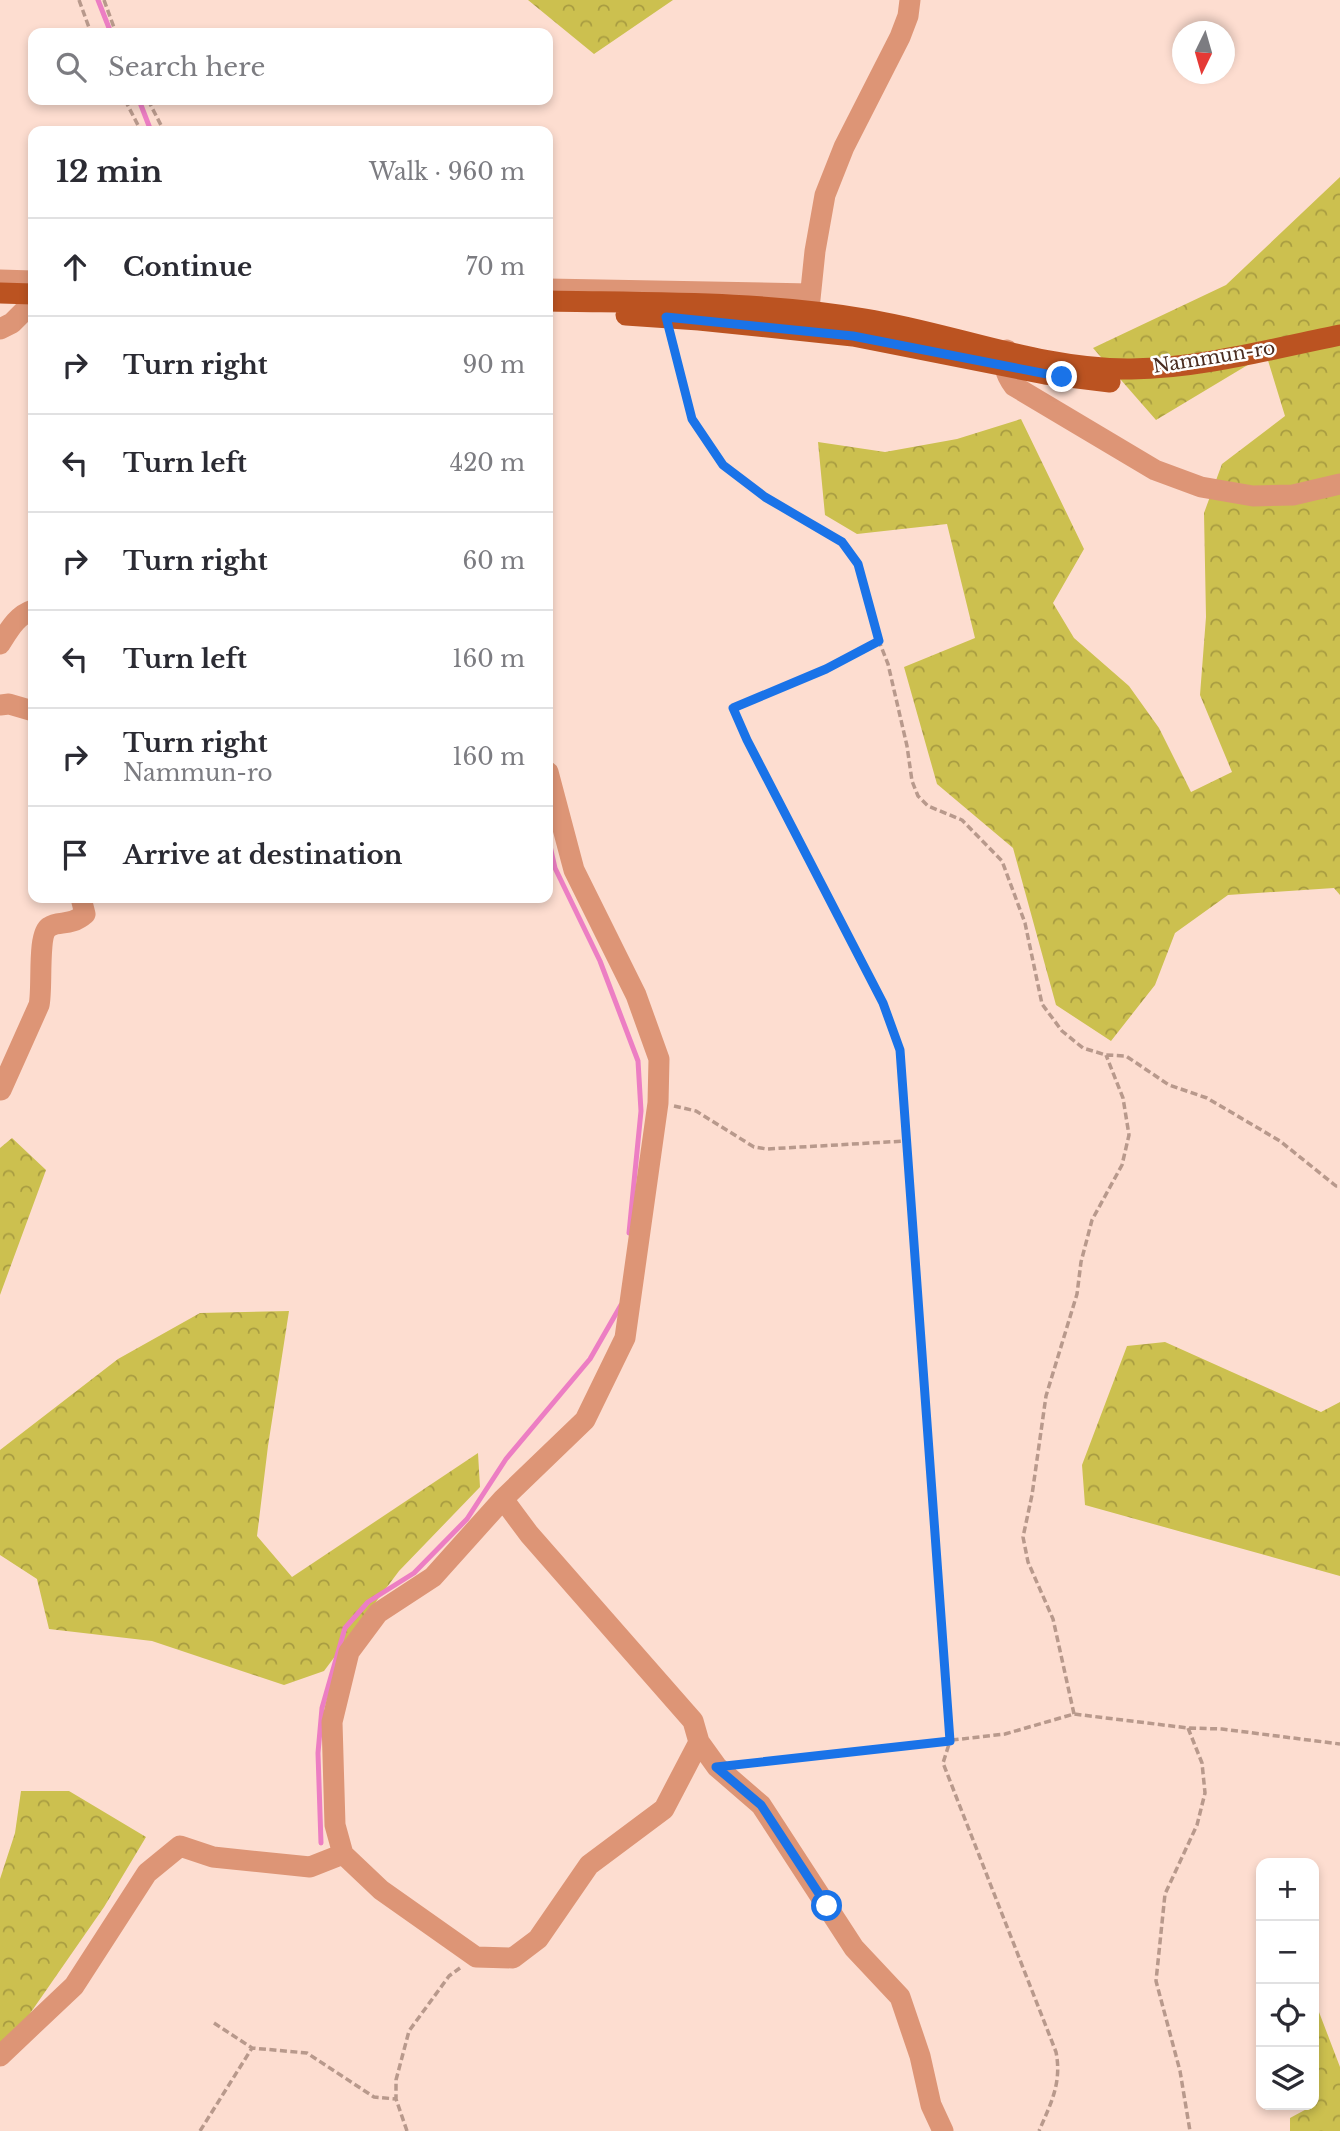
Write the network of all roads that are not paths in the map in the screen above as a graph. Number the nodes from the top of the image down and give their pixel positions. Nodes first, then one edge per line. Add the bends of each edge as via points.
1 (910, 0) edge
2 (0, 280) edge
3 (28, 281) edge
4 (553, 289) edge
5 (0, 293) edge
6 (28, 294) edge
7 (553, 301) edge
8 (28, 307) edge
9 (553, 312) edge
10 (808, 312) junction
11 (0, 329) edge
12 (1340, 335) edge
13 (1340, 346) edge
14 (1005, 358) junction
15 (1340, 484) edge
16 (28, 611) edge
17 (0, 644) edge
18 (0, 705) edge
19 (28, 710) edge
20 (553, 791) edge
21 (82, 903) edge
22 (1, 1090) edge
23 (503, 1499) junction
24 (699, 1742) junction
25 (343, 1854) junction
26 (0, 2056) edge
27 (943, 2131) edge

1 - 10 street via 900,37 825,195
2 - 3 street
4 - 10 street
5 - 6 main road
7 - 10 main road, Nammun-ro via 662,302
8 - 11 street
9 - 10 main road, Nammun-ro via 666,317
10 - 14 main road, Nammun-ro via 917,328
12 - 14 main road, Nammun-ro via 1224,359 1132,369
13 - 14 main road, Nammun-ro via 1197,376 1133,382 1079,380
14 - 15 street via 1006,376 1032,399 1155,470 1201,488 1253,496 1293,495
16 - 17 street via 16,620
18 - 19 street
20 - 23 street via 574,870 636,995 659,1059 658,1103 625,1338 585,1420
21 - 22 street via 85,914 75,922 51,925 45,931 39,1005
23 - 24 street via 693,1721
23 - 25 street via 433,1577 378,1613 349,1652 332,1722 335,1825
24 - 25 street via 664,1808 589,1865 538,1938 513,1958 477,1957 381,1890
24 - 27 street via 716,1767 761,1805 854,1948 900,1997
25 - 26 street via 310,1867 213,1857 180,1846 147,1872 74,1986

